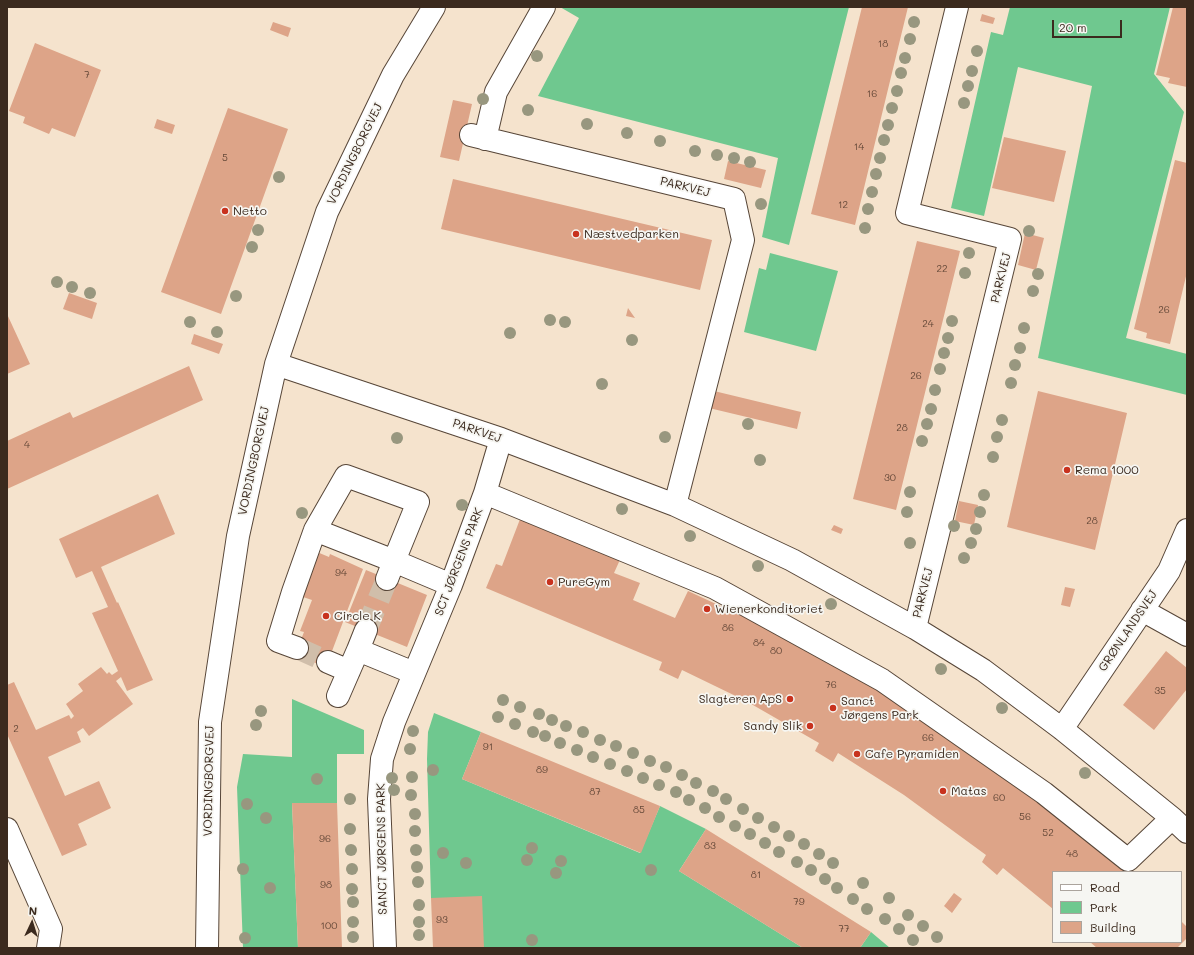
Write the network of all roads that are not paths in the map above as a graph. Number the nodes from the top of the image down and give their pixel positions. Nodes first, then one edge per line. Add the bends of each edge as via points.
1 (434, 7) edge
2 (544, 7) edge
3 (957, 7) edge
4 (276, 364) junction
5 (501, 439) junction
6 (485, 493) junction
7 (675, 505) junction
8 (315, 530) junction
9 (1187, 530) edge
10 (391, 570) junction
11 (451, 585) junction
12 (1142, 610) junction
13 (915, 628) junction
14 (366, 630) tunnel mouth
15 (1187, 635) edge
16 (297, 648) tunnel mouth
17 (358, 650) junction
18 (328, 662) tunnel mouth
19 (349, 671) junction
20 (412, 678) junction
21 (338, 696) dead end
22 (1062, 729) junction
23 (1180, 825) edge
24 (7, 829) edge
25 (50, 938) edge
26 (207, 948) edge
27 (385, 948) edge

1 - 4 street, VORDINGBORGVEJ via 393,75 327,212
2 - 7 street, PARKVEJ via 496,92 478,137 734,199 743,240
3 - 13 street, PARKVEJ via 907,213 1010,239
4 - 5 street, PARKVEJ
4 - 26 street, VORDINGBORGVEJ via 238,536 210,722
5 - 6 street, SCT JØRGENS PARK
5 - 7 street, PARKVEJ
6 - 11 street, SCT JØRGENS PARK
6 - 23 street via 715,588 882,680 1044,793 1128,860
7 - 13 street, PARKVEJ via 792,560
8 - 10 street
8 - 10 street via 346,476 418,502
8 - 16 street via 278,640
9 - 12 street, GRØNLANDSVEJ via 1169,571
10 - 11 street
11 - 20 street, SCT JØRGENS PARK
12 - 15 street
12 - 22 street, GRØNLANDSVEJ
13 - 22 street, PARKVEJ via 983,670
14 - 17 street
17 - 19 street
17 - 20 street
18 - 19 street
19 - 21 street
20 - 27 street, SANCT JØRGENS PARK via 382,759 379,800
22 - 23 street, PARKVEJ
24 - 25 street

